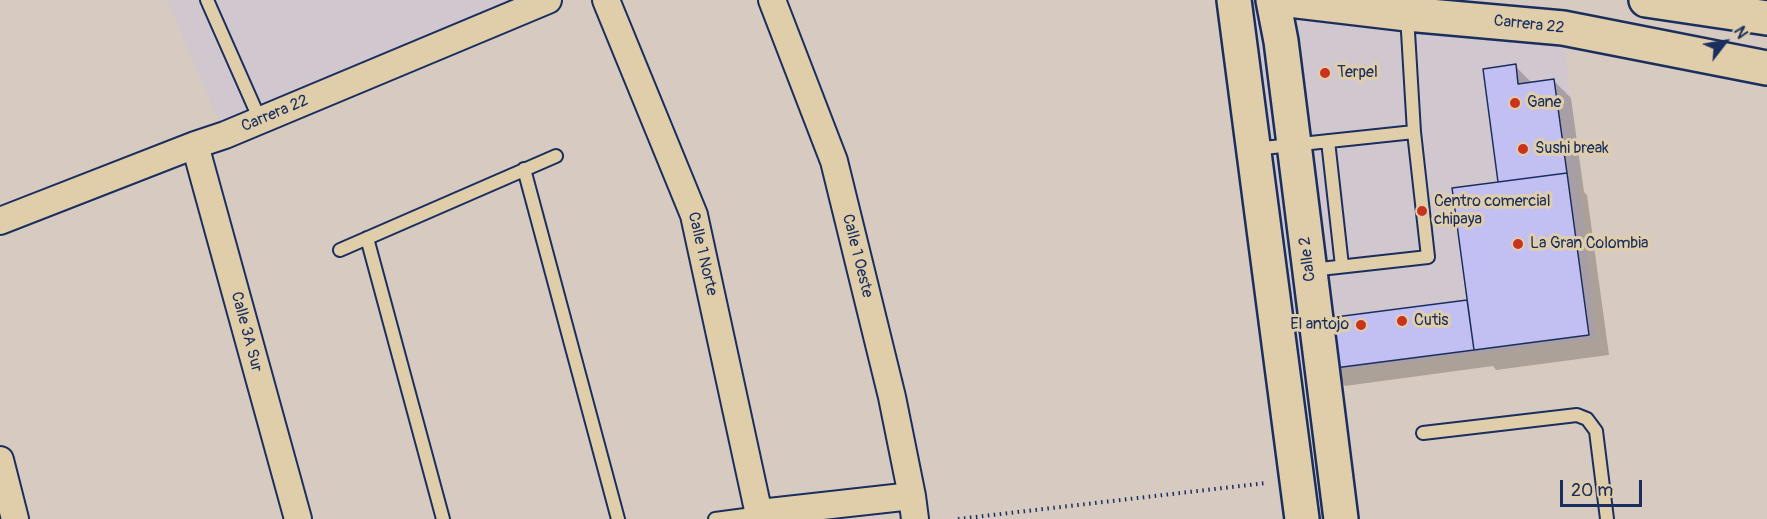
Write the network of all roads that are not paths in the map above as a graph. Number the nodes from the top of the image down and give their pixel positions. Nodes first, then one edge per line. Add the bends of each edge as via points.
1 (207, 0) edge
2 (548, 0) edge
3 (606, 0) edge
4 (772, 0) edge
5 (1234, 0) edge
6 (1273, 0) edge
7 (1288, 0) edge
8 (1646, 0) edge
9 (1407, 14) junction
10 (1767, 18) edge
11 (1767, 68) edge
12 (260, 120) junction
13 (1414, 132) junction
14 (1328, 141) junction
15 (1294, 144) junction
16 (195, 145) junction
17 (1253, 149) junction
18 (556, 156) dead end
19 (524, 169) junction
20 (4, 217) edge
21 (367, 238) junction
22 (340, 250) dead end
23 (1342, 266) junction
24 (1309, 270) junction
25 (1423, 433) dead end
26 (0, 460) edge
27 (914, 508) edge
28 (760, 516) edge
29 (15, 519) edge
30 (298, 519) edge
31 (443, 519) edge
32 (618, 519) edge
33 (715, 519) edge
34 (1302, 519) edge
35 (1341, 519) edge
36 (1607, 519) edge

1 - 12 lane
2 - 12 street, Carrera 22
3 - 28 street, Calle 1 Norte via 694,214
4 - 27 street, Calle 1 Oeste via 834,161 892,397
5 - 17 main road
6 - 15 main road, Calle 2
7 - 9 main road, Carrera 22
8 - 10 main road
9 - 11 main road, Carrera 22 via 1563,28
9 - 13 lane
12 - 16 street, Carrera 22
13 - 14 lane
13 - 23 lane via 1428,257
14 - 15 lane
14 - 23 lane
15 - 17 lane
15 - 24 main road, Calle 2
16 - 20 street, Carrera 22
16 - 30 street, Calle 3A Sur
17 - 34 main road
18 - 19 lane
19 - 21 lane
19 - 32 lane
21 - 22 lane
21 - 31 lane
23 - 24 lane
24 - 35 main road, Calle 2
25 - 36 lane via 1577,415 1587,419 1596,431
26 - 29 street
27 - 28 street
28 - 33 lane

